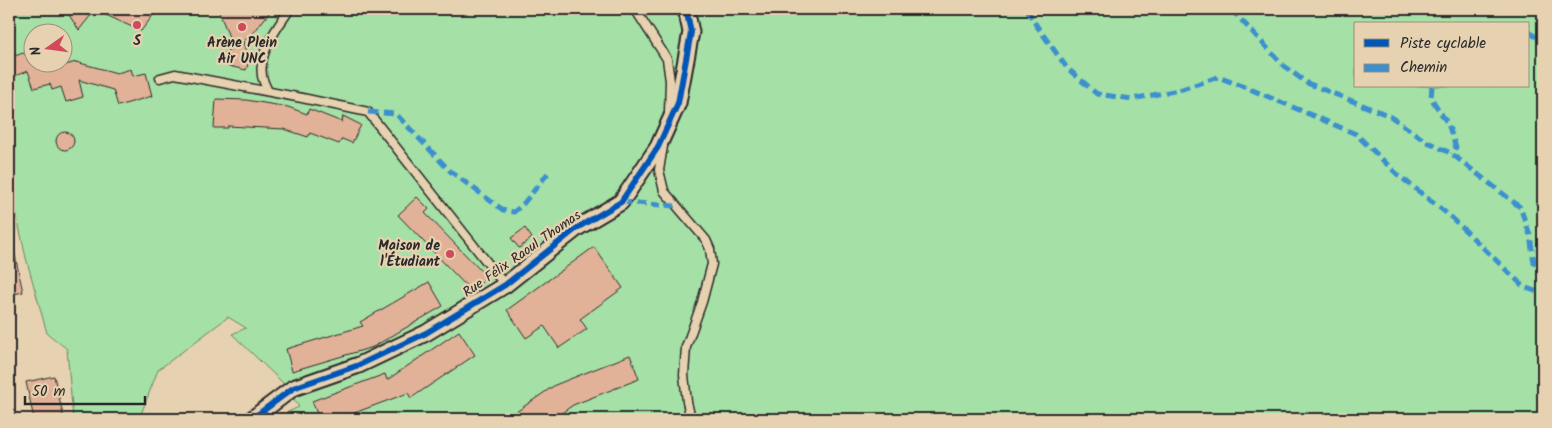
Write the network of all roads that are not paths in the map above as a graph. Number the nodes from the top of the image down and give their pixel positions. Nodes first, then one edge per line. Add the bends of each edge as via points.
1 (290, 9) edge
2 (635, 9) edge
3 (686, 9) edge
4 (160, 78) dead end
5 (268, 91) junction
6 (667, 129) junction
7 (505, 285) junction
8 (252, 419) edge
9 (691, 419) edge

1 - 5 lane via 263,57 262,76
2 - 6 lane via 666,60 670,81
3 - 6 street, Rue Félix Raoul Thomas via 690,32 686,58 678,103
4 - 5 lane via 175,74
5 - 7 lane via 368,112
6 - 7 street, Rue Félix Raoul Thomas via 621,202 577,228
6 - 9 lane via 659,170 664,190 706,240 712,258 702,302 686,347 684,375
7 - 8 street, Rue Félix Raoul Thomas via 426,333 359,366 293,388

